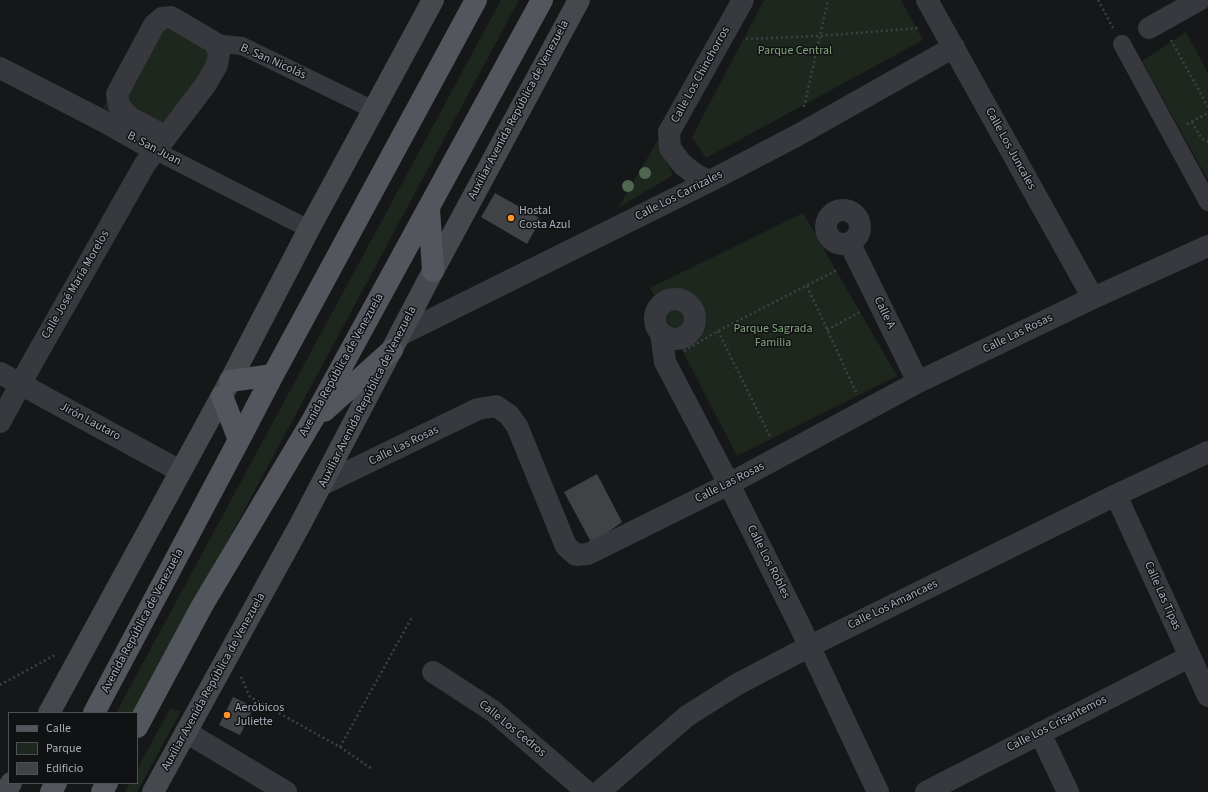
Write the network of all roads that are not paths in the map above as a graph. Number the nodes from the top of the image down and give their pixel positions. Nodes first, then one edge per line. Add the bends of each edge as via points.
1 (433, 0) edge
2 (476, 0) edge
3 (542, 0) edge
4 (579, 0) edge
5 (743, 0) edge
6 (927, 0) edge
7 (1199, 0) edge
8 (1155, 25) road end
9 (215, 43) junction
10 (1122, 44) road end
11 (954, 46) junction
12 (0, 68) edge
13 (374, 110) junction
14 (161, 144) junction
15 (710, 181) junction
16 (1208, 202) edge
17 (429, 208) junction
18 (309, 229) junction
19 (1208, 246) edge
20 (854, 252) road end
21 (433, 271) junction
22 (1093, 298) junction
23 (660, 333) dead end
24 (396, 343) junction
25 (0, 373) edge
26 (273, 375) junction
27 (918, 382) junction
28 (20, 384) junction
29 (226, 388) junction
30 (312, 421) junction
31 (0, 422) edge
32 (239, 440) junction
33 (1208, 452) edge
34 (180, 471) junction
35 (323, 484) junction
36 (729, 484) junction
37 (1116, 495) junction
38 (810, 646) junction
39 (1189, 657) junction
40 (433, 672) dead end
41 (1208, 696) edge
42 (50, 712) edge
43 (95, 712) edge
44 (138, 725) edge
45 (186, 732) junction
46 (1040, 733) junction
47 (153, 792) edge
48 (286, 792) edge
49 (587, 792) edge
50 (599, 792) edge
51 (878, 792) edge
52 (926, 792) edge
53 (1068, 792) edge

1 - 13 main road
2 - 26 main road, Avenida República de Venezuela
3 - 17 main road, Avenida República de Venezuela
4 - 21 main road, Auxiliar Avenida República de Venezuela
5 - 15 street, Calle Los Chinchorros via 669,132 670,148 682,164
6 - 11 street, Calle Los Juncales
7 - 8 street
9 - 13 street, B. San Nicolás via 242,46
9 - 14 street, Calle José María Morelos via 219,53 217,65 206,84
9 - 14 street, B. San Nicolás via 171,17 162,18 154,25 117,94 119,106
10 - 16 street
11 - 15 street, Calle Los Carrizales via 798,135
11 - 22 street, Calle Los Juncales
12 - 14 street, B. San Juan via 105,122
13 - 18 main road
14 - 18 street, B. San Juan
14 - 28 street, Calle José María Morelos via 145,164
15 - 24 street, Calle Los Carrizales
17 - 21 main road
17 - 30 main road, Avenida República de Venezuela
18 - 29 main road
19 - 22 street, Calle Las Rosas
20 - 27 street, Calle A
21 - 24 main road, Auxiliar Avenida República de Venezuela
22 - 27 street, Calle Las Rosas
23 - 36 street, Calle Los Robles via 665,362
24 - 30 main road
24 - 35 main road, Auxiliar Avenida República de Venezuela
25 - 28 street, Jirón Lautaro
26 - 29 main road
26 - 32 main road, Avenida República de Venezuela
27 - 36 street, Calle Las Rosas
28 - 31 street, Calle José María Morelos
28 - 34 street, Jirón Lautaro
29 - 32 main road
29 - 34 main road
30 - 44 main road, Avenida República de Venezuela via 202,606
32 - 43 main road, Avenida República de Venezuela
33 - 37 street, Calle Los Amancaes
34 - 42 main road
35 - 36 street, Calle Las Rosas via 478,409 496,406 509,415 517,426 566,546 576,555 588,554
35 - 45 main road, Auxiliar Avenida República de Venezuela
36 - 38 street, Calle Los Robles
37 - 38 street, Calle Los Amancaes
37 - 39 street, Calle Las Tipas
38 - 50 street, Calle Los Amancaes via 736,685 687,716
38 - 51 street, Calle Los Robles
39 - 41 street, Calle Las Tipas
39 - 46 street, Calle Los Crisantemos
40 - 49 street, Calle Los Cedros via 493,711
45 - 47 main road, Auxiliar Avenida República de Venezuela
45 - 48 street
46 - 52 street, Calle Los Crisantemos
46 - 53 street

